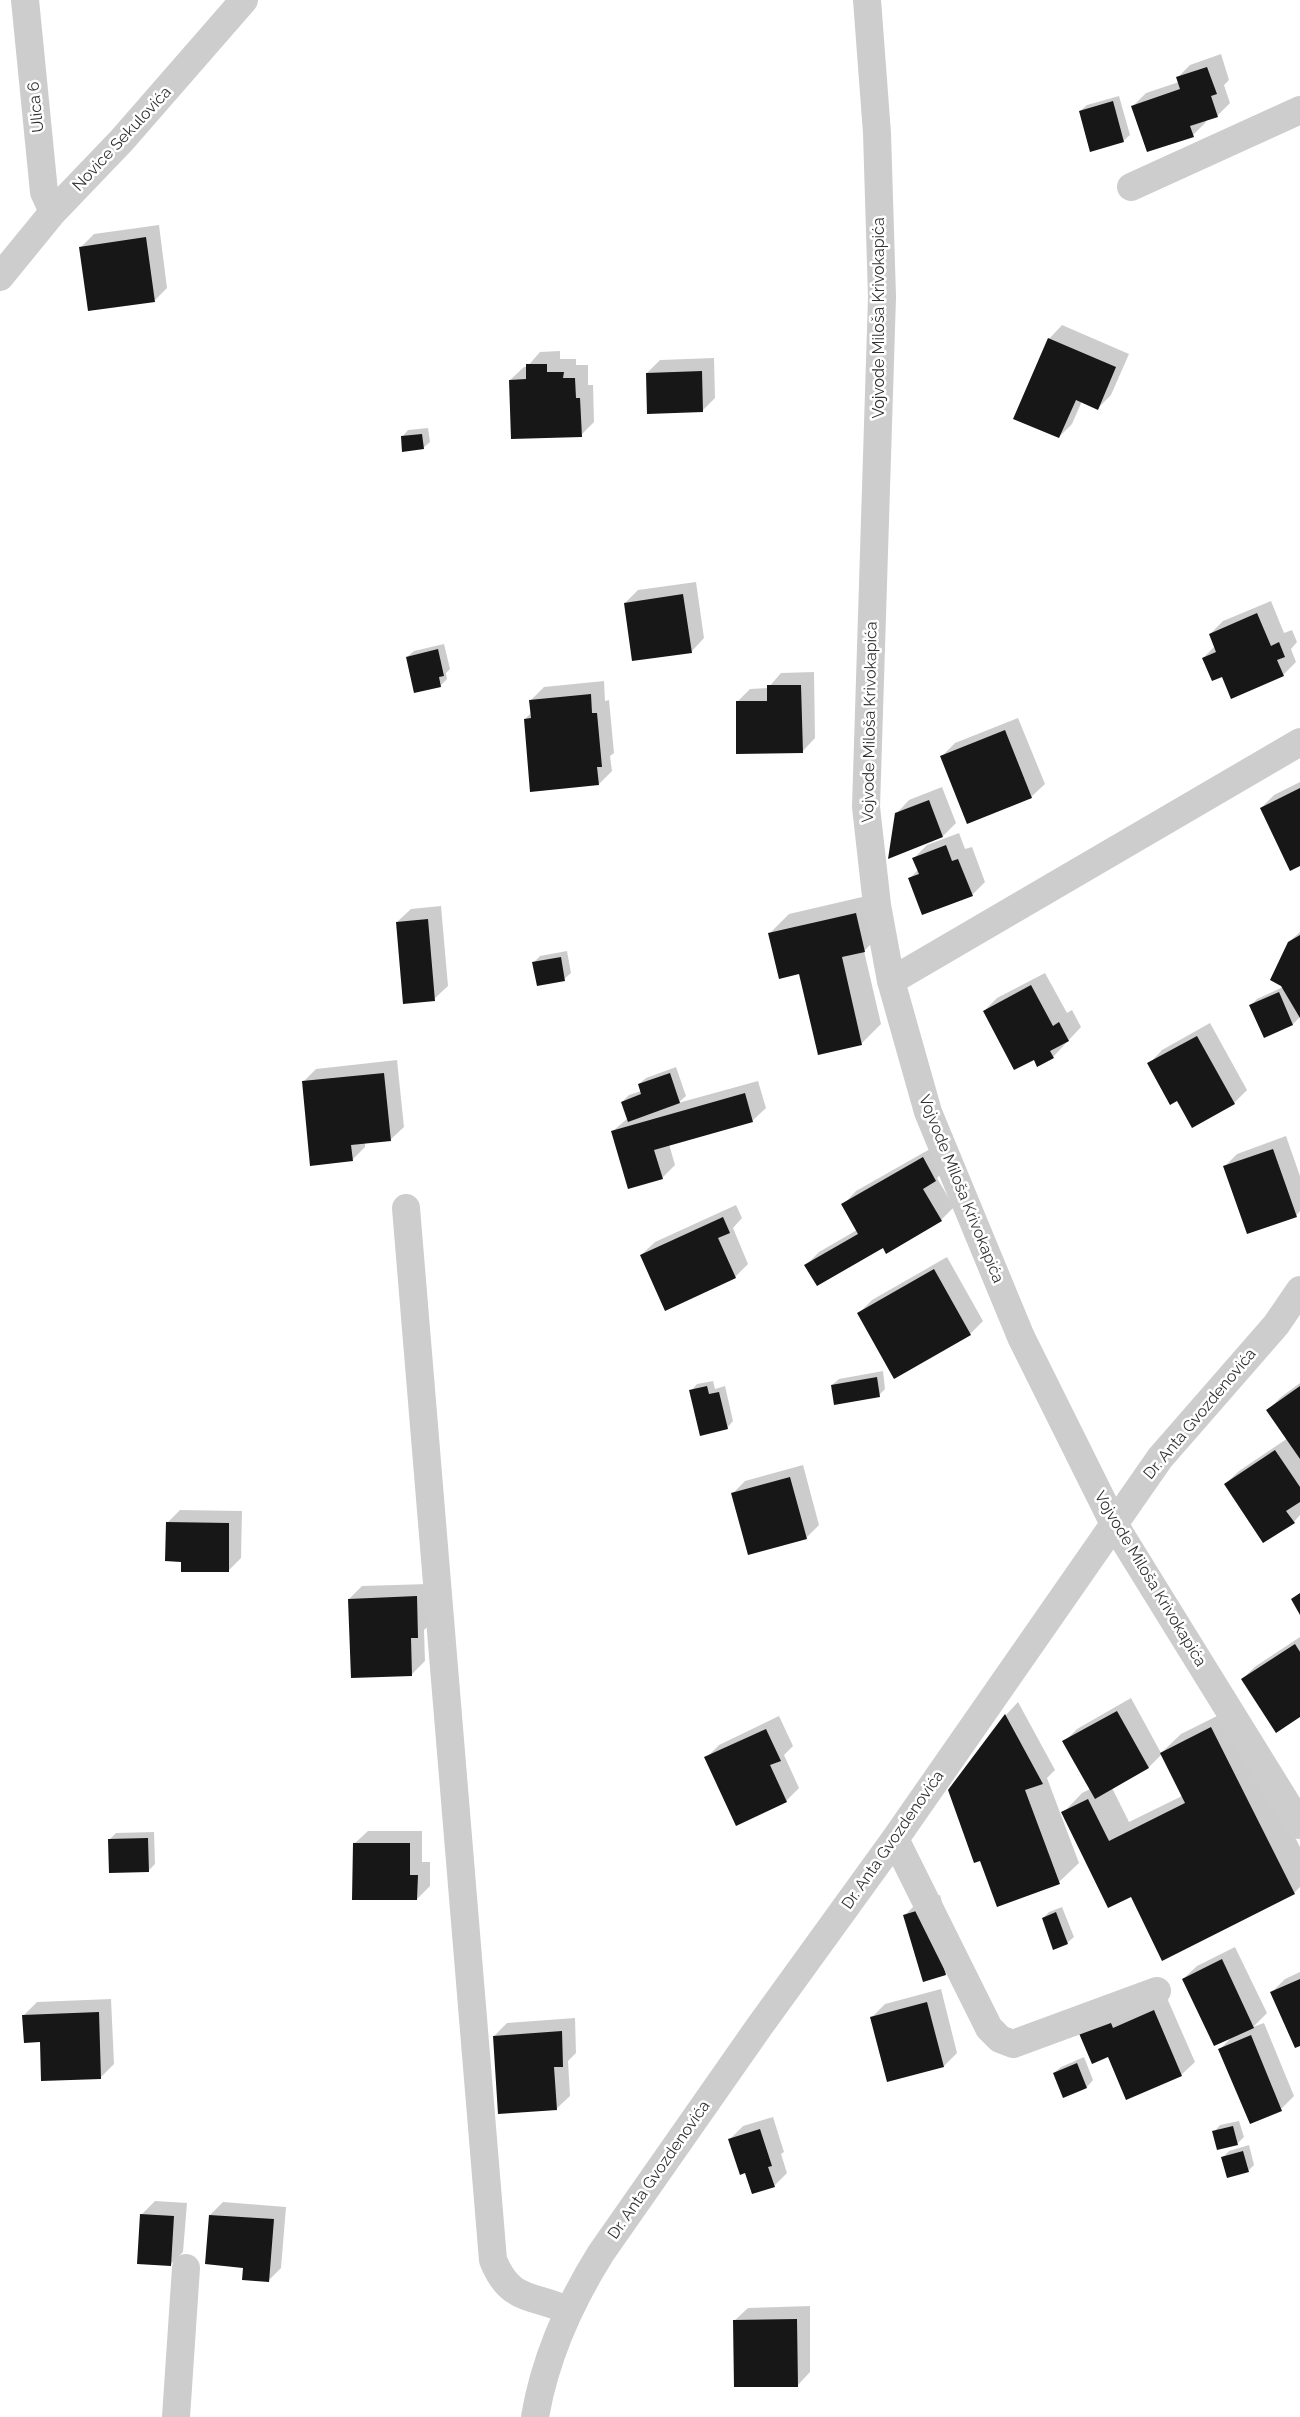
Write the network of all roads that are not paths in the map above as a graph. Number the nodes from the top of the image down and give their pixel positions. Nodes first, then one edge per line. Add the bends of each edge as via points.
1 (25, 0) edge
2 (244, 0) edge
3 (867, 0) edge
4 (1300, 110) edge
5 (1131, 186) dead end
6 (53, 212) junction
7 (0, 277) edge
8 (1300, 742) edge
9 (890, 981) junction
10 (406, 1208) dead end
11 (1300, 1290) edge
12 (1114, 1524) junction
13 (1300, 1825) edge
14 (895, 1839) junction
15 (1157, 1992) dead end
16 (186, 2268) dead end
17 (569, 2311) junction
18 (176, 2417) edge
19 (535, 2417) edge

1 - 6 street, Ulica 6 via 44,192
2 - 6 street, Novice Sekulovića via 128,134
3 - 9 street, Vojvode Miloša Krivokapića via 877,133 882,297 866,808
4 - 5 street
6 - 7 street, Novice Sekulovića
8 - 9 street
9 - 12 street, Vojvode Miloša Krivokapića via 932,1121 1021,1337
10 - 17 street via 493,2260 498,2274 511,2288
11 - 12 street, Dr. Anta Gvozdenovića via 1276,1325 1160,1458
12 - 13 street, Vojvode Miloša Krivokapića
12 - 14 street, Dr. Anta Gvozdenovića
14 - 15 street via 989,2028 1000,2039 1013,2044
14 - 17 street, Dr. Anta Gvozdenovića via 759,2026 601,2253
16 - 18 street
17 - 19 street, Dr. Anta Gvozdenovića via 548,2363

